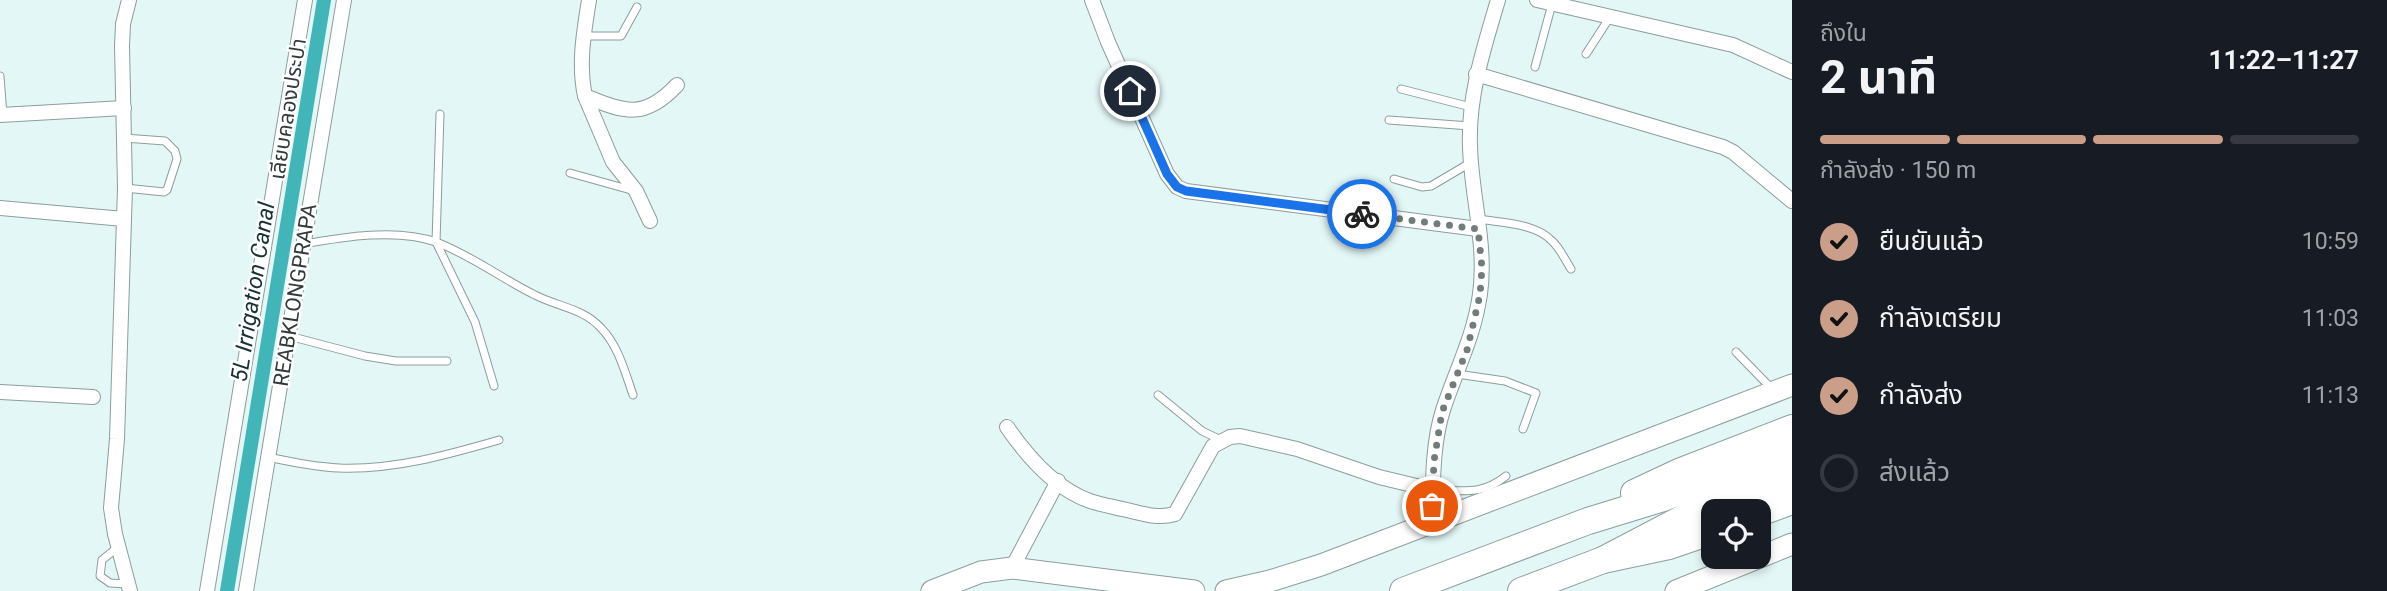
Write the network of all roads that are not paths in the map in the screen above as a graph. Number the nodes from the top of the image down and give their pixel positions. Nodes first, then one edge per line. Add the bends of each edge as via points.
1 (129, 0) edge
2 (306, 0) edge
3 (344, 0) edge
4 (589, 0) edge
5 (1092, 0) edge
6 (1498, 0) edge
7 (1537, 0) edge
8 (1552, 4) junction
9 (1589, 6) edge
10 (637, 7) dead end
11 (1610, 17) junction
12 (584, 36) junction
13 (1586, 54) dead end
14 (1535, 67) dead end
15 (1791, 69) edge
16 (1476, 74) junction
17 (0, 76) edge
18 (677, 85) dead end
19 (1401, 89) dead end
20 (586, 96) junction
21 (1471, 107) junction
22 (124, 108) junction
23 (440, 114) dead end
24 (2, 115) edge
25 (1390, 120) dead end
26 (1470, 126) junction
27 (124, 138) junction
28 (1471, 162) junction
29 (570, 173) dead end
30 (1394, 179) dead end
31 (125, 188) junction
32 (635, 191) junction
33 (1792, 201) edge
34 (0, 208) edge
35 (124, 219) junction
36 (650, 222) dead end
37 (1477, 224) junction
38 (436, 242) junction
39 (303, 244) junction
40 (1571, 269) dead end
41 (288, 336) junction
42 (1736, 352) dead end
43 (447, 361) dead end
44 (1457, 374) junction
45 (1786, 385) edge
46 (494, 386) dead end
47 (0, 392) edge
48 (633, 395) dead end
49 (1158, 395) dead end
50 (93, 397) dead end
51 (1007, 427) dead end
52 (1792, 428) edge
53 (1523, 429) dead end
54 (499, 440) dead end
55 (1222, 441) junction
56 (1792, 449) edge
57 (268, 457) junction
58 (1506, 476) dead end
59 (1792, 476) edge
60 (1058, 481) junction
61 (1433, 490) junction
62 (1792, 501) edge
63 (1771, 509) edge
64 (1432, 521) junction
65 (1588, 521) junction
66 (1701, 535) edge
67 (1792, 544) edge
68 (118, 547) junction
69 (1602, 560) junction
70 (1012, 568) junction
71 (130, 588) edge
72 (207, 591) edge
73 (246, 591) edge
74 (933, 591) edge
75 (1194, 591) edge
76 (1226, 591) edge
77 (1403, 591) edge
78 (1521, 591) edge
79 (1676, 591) edge

1 - 22 street via 123,24
2 - 72 street, เลียบคลองประปา
3 - 39 street, REABKLONGPRAPA
4 - 12 street
5 - 37 street via 1167,174 1177,187
6 - 16 street
7 - 8 street
8 - 9 street
8 - 14 lane
9 - 11 street
10 - 12 lane via 621,36
11 - 13 lane
11 - 15 street via 1733,45
12 - 20 street via 581,78
16 - 21 street
16 - 33 street via 1723,146
17 - 24 lane
18 - 20 street via 647,109 617,107
19 - 21 lane
20 - 32 street via 613,162
21 - 26 street
22 - 24 street
22 - 27 street
23 - 38 lane
25 - 26 lane
26 - 28 street
27 - 31 street
27 - 31 lane via 164,141 175,150 177,159 164,192
28 - 30 lane via 1431,186
28 - 37 street
29 - 32 lane
31 - 35 street
32 - 36 street
34 - 35 street
35 - 68 street via 117,439 111,487
37 - 40 lane via 1523,227 1544,234
37 - 44 street via 1480,295
38 - 39 lane via 360,236
38 - 46 lane via 475,322
38 - 48 lane via 542,299 581,311 602,328 618,354
39 - 41 street, REABKLONGPRAPA
41 - 43 lane via 396,361
41 - 57 street, REABKLONGPRAPA
42 - 45 lane
44 - 53 lane via 1505,381 1536,393
44 - 61 street via 1440,423
45 - 64 main road
47 - 50 street
49 - 55 lane via 1202,431
51 - 60 street via 1035,463
52 - 65 highway via 1666,477
54 - 57 lane via 416,461 364,468 313,466
55 - 60 street via 1213,446 1175,514 1165,517 1091,501
55 - 61 street via 1240,436 1297,449
56 - 65 highway
57 - 73 street, REABKLONGPRAPA
58 - 61 lane via 1481,491
59 - 69 highway via 1687,516
60 - 70 street
61 - 64 street
62 - 63 highway
64 - 76 main road via 1321,565
65 - 77 highway
66 - 69 highway
67 - 79 main road
68 - 71 street
68 - 71 lane via 102,560 100,576
69 - 78 highway
70 - 74 main road via 981,572
70 - 75 main road

